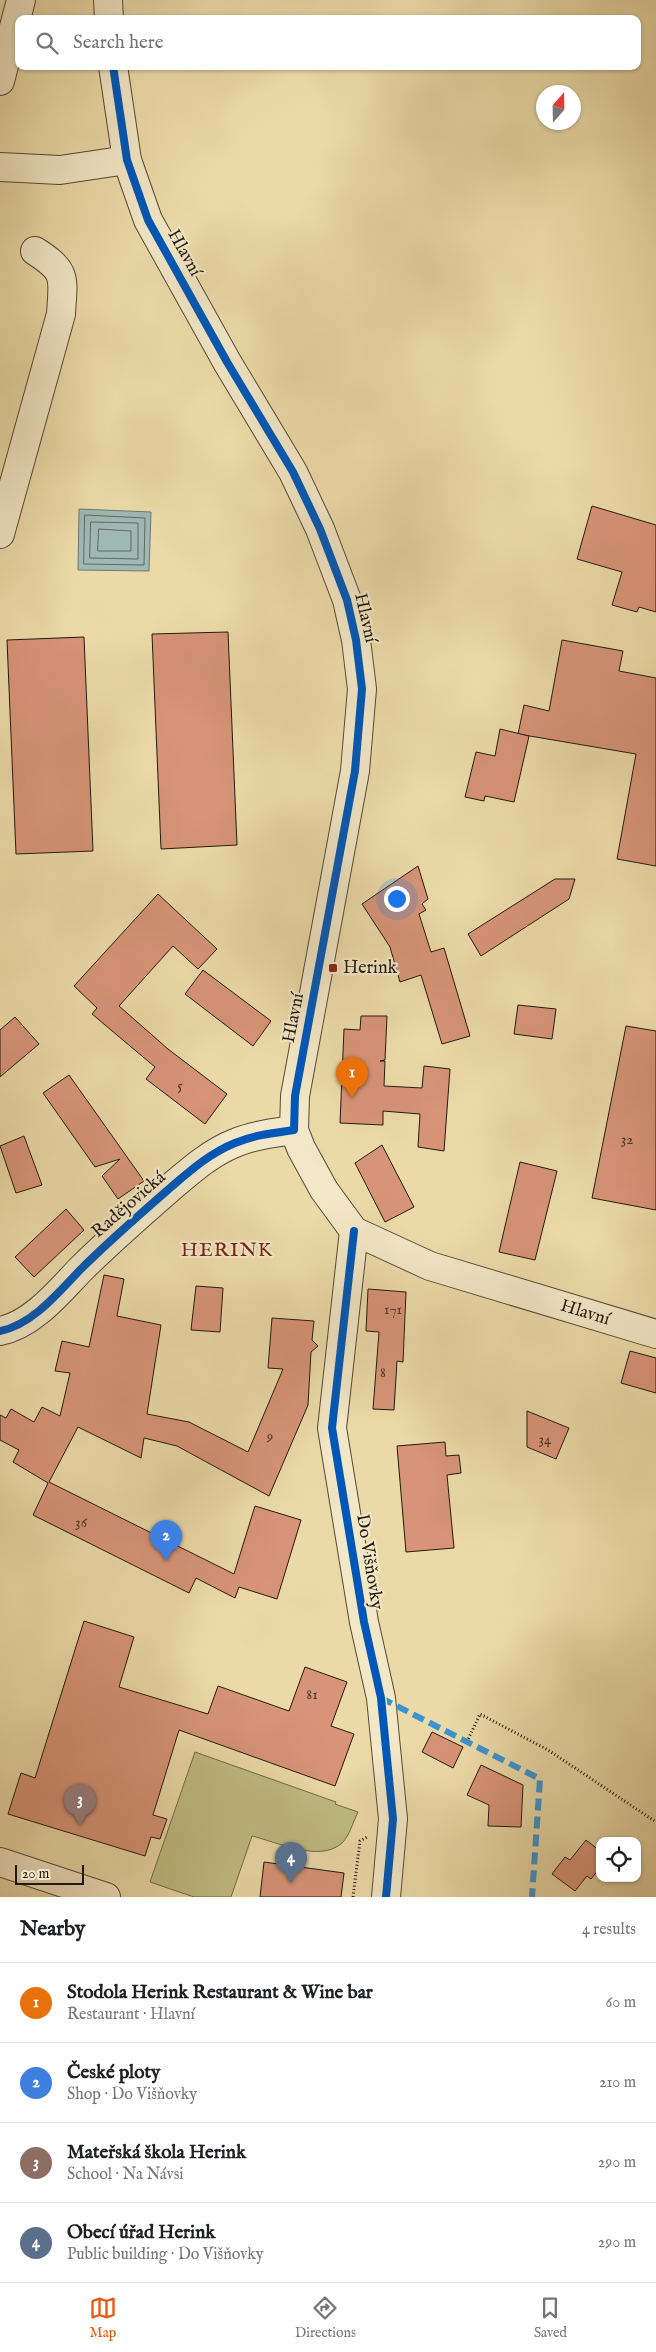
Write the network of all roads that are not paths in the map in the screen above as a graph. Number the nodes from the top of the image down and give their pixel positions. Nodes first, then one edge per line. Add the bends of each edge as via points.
1 (21, 0) edge
2 (108, 0) edge
3 (17, 15) edge
4 (109, 15) edge
5 (15, 23) edge
6 (113, 70) edge
7 (0, 81) edge
8 (128, 160) junction
9 (0, 168) edge
10 (35, 251) dead end
11 (0, 534) edge
12 (294, 1130) junction
13 (354, 1231) junction
14 (0, 1331) edge
15 (656, 1334) edge
16 (0, 1862) edge
17 (106, 1897) edge
18 (386, 1897) edge

1 - 3 street
2 - 4 street
5 - 7 street
6 - 8 street, Hlavní
8 - 9 street via 60,170
8 - 12 street, Hlavní via 148,220 293,472 320,529 347,600 356,640 362,689 355,771 295,1096
10 - 11 street via 51,262 63,278 61,314
12 - 13 street, Hlavní via 324,1190
12 - 14 street, Radějovická via 264,1134 214,1153 120,1230 56,1295 13,1328
13 - 15 street, Hlavní via 430,1266
13 - 18 street, Do Višňovky via 332,1428 364,1622 381,1698 392,1819
16 - 17 street

